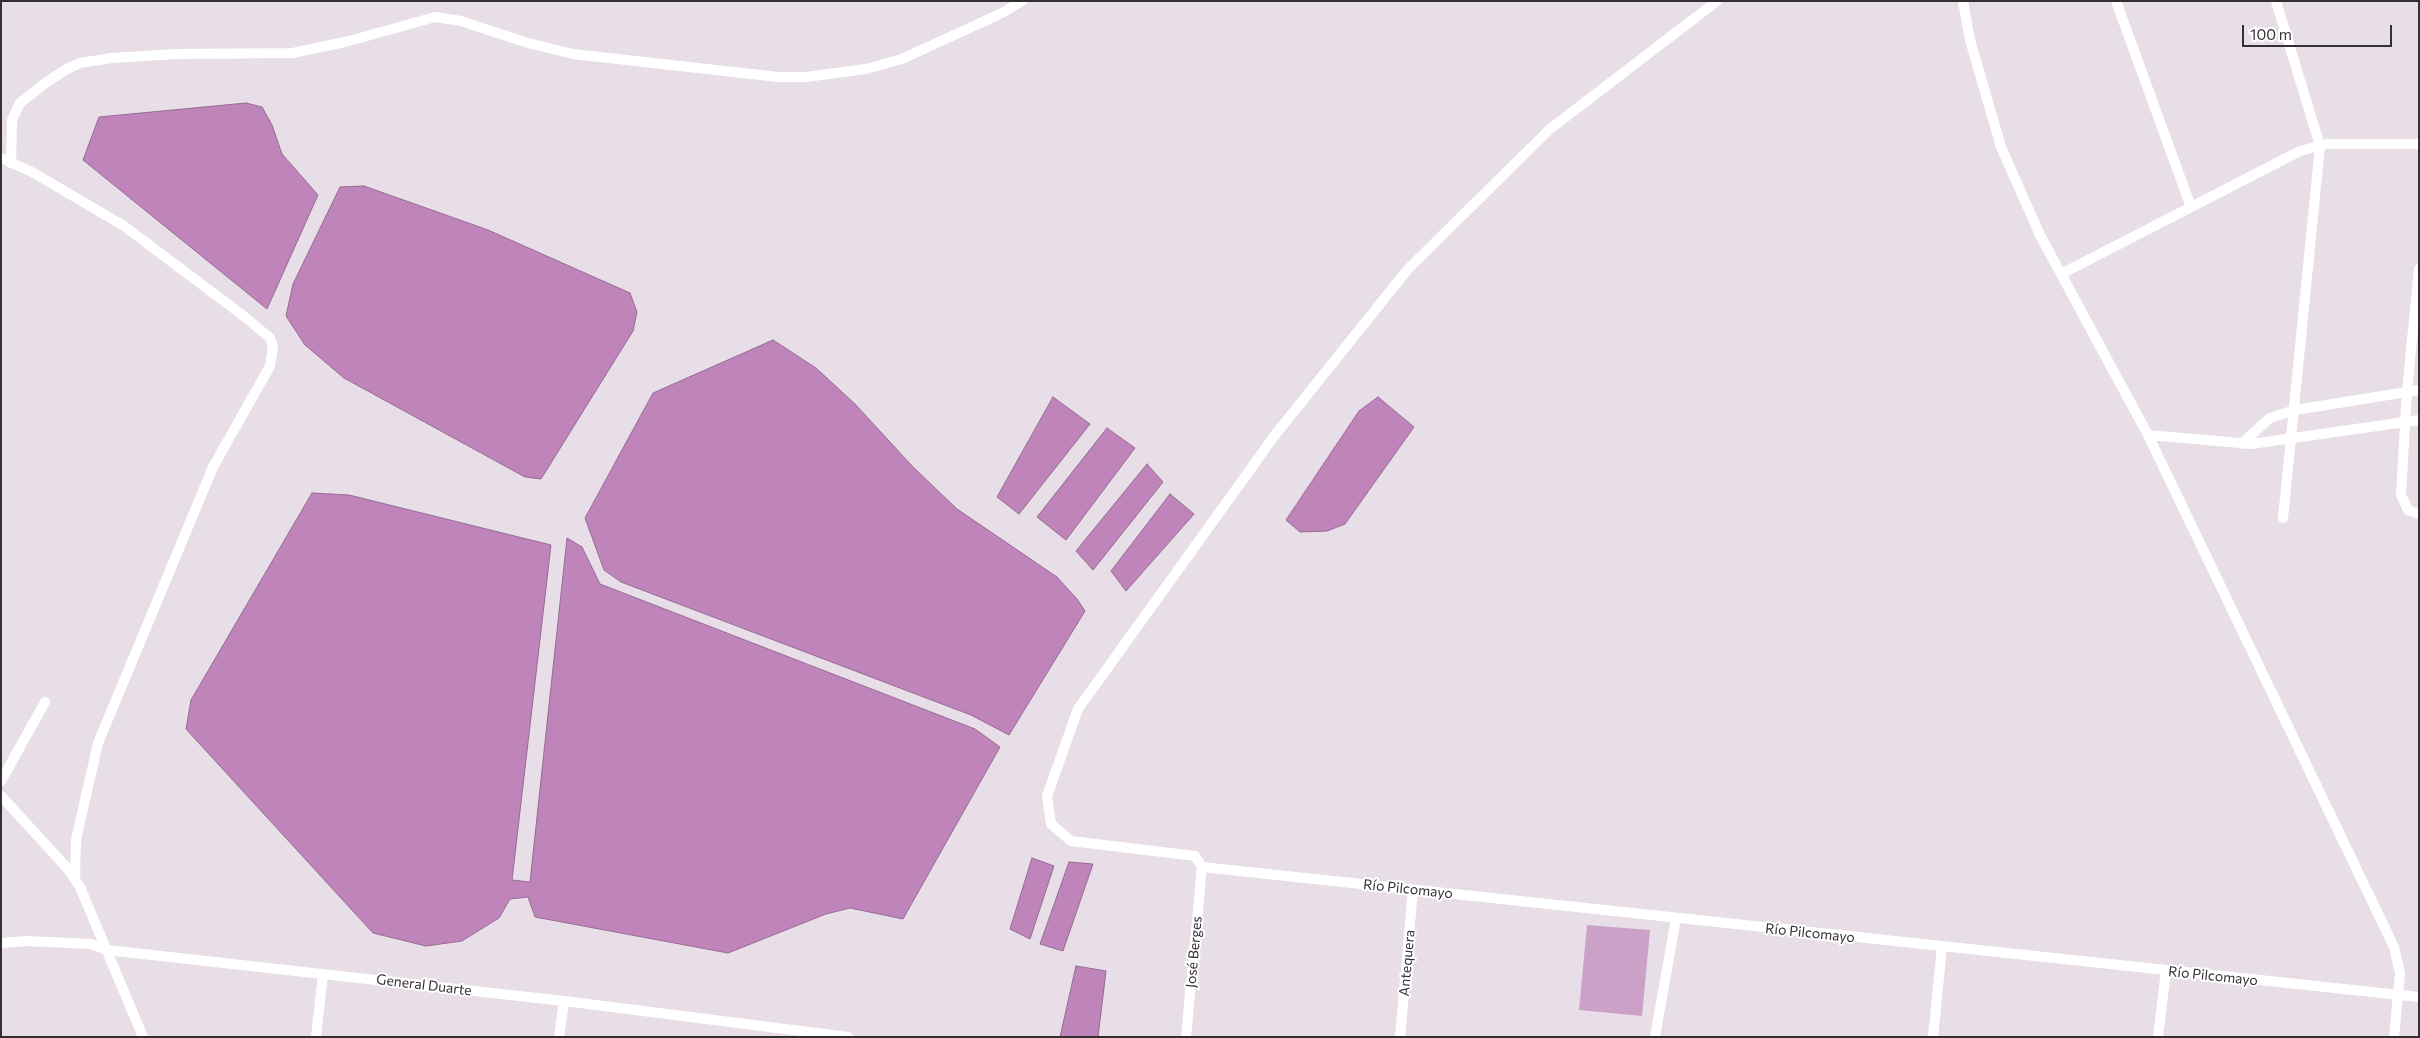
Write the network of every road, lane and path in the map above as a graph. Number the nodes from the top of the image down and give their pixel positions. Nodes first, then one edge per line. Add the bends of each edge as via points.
1 (1022, 1) edge
2 (1717, 1) edge
3 (1963, 1) edge
4 (2116, 1) edge
5 (2276, 1) edge
6 (2419, 144) edge
7 (2320, 146) junction
8 (6, 160) edge
9 (2191, 207) junction
10 (2419, 269) edge
11 (2061, 274) junction
12 (2419, 390) edge
13 (2407, 391) junction
14 (2295, 410) junction
15 (2419, 420) edge
16 (2405, 422) junction
17 (2148, 435) junction
18 (2292, 440) junction
19 (2241, 444) junction
20 (2419, 514) edge
21 (2283, 518) dead end
22 (45, 702) dead end
23 (1, 781) edge
24 (1, 796) edge
25 (1202, 867) junction
26 (75, 880) junction
27 (1413, 890) junction
28 (1676, 918) junction
29 (1, 943) edge
30 (1942, 947) junction
31 (106, 950) junction
32 (2166, 971) junction
33 (322, 974) junction
34 (2399, 995) junction
35 (2419, 997) edge
36 (564, 1002) junction
37 (837, 1036) edge
38 (143, 1037) edge
39 (316, 1037) edge
40 (559, 1037) edge
41 (848, 1037) edge
42 (1186, 1037) edge
43 (1400, 1037) edge
44 (1655, 1037) edge
45 (1933, 1037) edge
46 (2158, 1037) edge
47 (2394, 1037) edge

1 - 8 street via 902,59 866,69 806,77 778,77 573,54 462,21 435,17 293,53 176,54 80,63 20,103 12,120
2 - 25 street via 1550,129 1408,269 1275,435 1078,710 1047,796 1051,824 1071,841 1194,856
3 - 11 street via 1970,40 2001,147
4 - 9 street
5 - 7 street
6 - 7 street
7 - 9 street via 2300,151
7 - 14 street
8 - 26 street via 124,226 245,317 270,338 273,346 270,366 213,467 98,742 76,840
9 - 11 street
10 - 13 street
11 - 17 street
12 - 13 street
13 - 14 street
13 - 16 street
14 - 18 street
14 - 19 street via 2270,418
15 - 16 street
16 - 18 street
16 - 20 street via 2401,495 2408,510
17 - 19 street
17 - 34 street via 2394,947 2400,973
18 - 19 street
18 - 21 street
22 - 23 street
24 - 26 street
25 - 27 street, Río Pilcomayo
25 - 42 street, José Berges
26 - 31 street via 92,911
27 - 28 street, Río Pilcomayo
27 - 43 street, Antequera
28 - 30 street, Río Pilcomayo
28 - 44 street
29 - 31 street, General Duarte via 91,944
30 - 32 street, Río Pilcomayo
30 - 45 street
31 - 33 street, General Duarte
31 - 38 street
32 - 34 street, Río Pilcomayo
32 - 46 street
33 - 36 street, General Duarte
33 - 39 street
34 - 35 street, Río Pilcomayo
34 - 47 street
36 - 37 street, General Duarte
36 - 40 street
37 - 41 street, General Duarte

